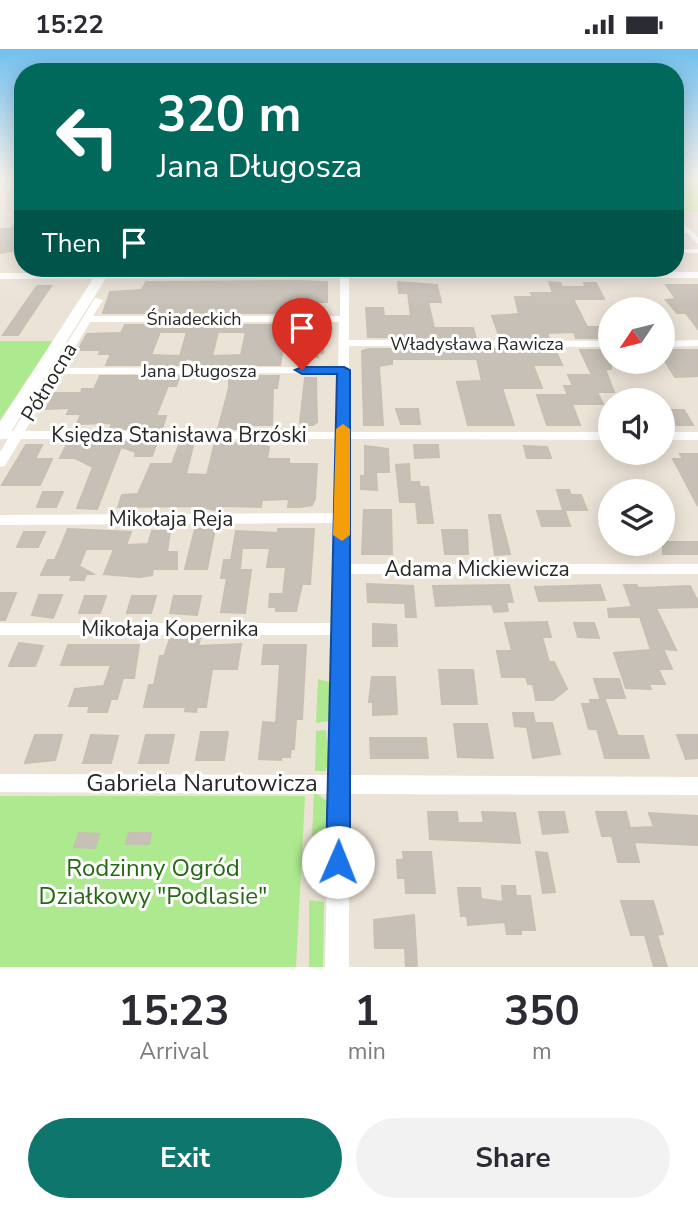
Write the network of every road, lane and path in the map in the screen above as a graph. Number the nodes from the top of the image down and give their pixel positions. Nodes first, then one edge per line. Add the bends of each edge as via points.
1 (684, 227) edge
2 (684, 231) edge
3 (688, 231) junction
4 (698, 243) edge
5 (100, 277) edge
6 (345, 277) edge
7 (98, 300) dead end
8 (86, 319) junction
9 (344, 319) junction
10 (344, 343) junction
11 (698, 343) edge
12 (598, 344) edge
13 (676, 344) edge
14 (344, 370) junction
15 (55, 371) junction
16 (0, 435) edge
17 (17, 435) junction
18 (343, 435) junction
19 (598, 436) edge
20 (675, 436) edge
21 (698, 436) edge
22 (0, 463) edge
23 (342, 518) junction
24 (0, 520) edge
25 (341, 569) junction
26 (698, 569) edge
27 (0, 629) edge
28 (341, 629) junction
29 (0, 783) edge
30 (339, 783) junction
31 (698, 786) edge
32 (337, 967) edge

1 - 3 street
2 - 3 lane
3 - 4 street
5 - 16 main road, Północna
6 - 9 street
7 - 8 street, Północna
8 - 9 street, Śniadeckich
8 - 15 street, Północna
9 - 10 street
10 - 12 street, Władysława Rawicza
10 - 14 street
11 - 13 street
14 - 15 street, Jana Długosza
14 - 18 street
15 - 17 street, Północna
16 - 17 street, Księdza Stanisława Brzóski
17 - 18 street, Księdza Stanisława Brzóski
17 - 22 street, Północna
18 - 19 street, Księdza Stanisława Brzóski
18 - 23 street
20 - 21 street
23 - 24 street, Mikołaja Reja
23 - 25 street
25 - 26 street, Adama Mickiewicza
25 - 28 street
27 - 28 street, Mikołaja Kopernika
28 - 30 street
29 - 30 street, Gabriela Narutowicza
30 - 31 street, Gabriela Narutowicza
30 - 32 street

